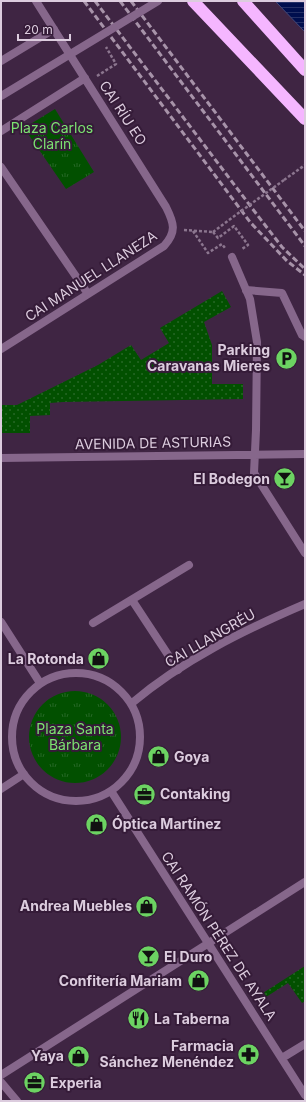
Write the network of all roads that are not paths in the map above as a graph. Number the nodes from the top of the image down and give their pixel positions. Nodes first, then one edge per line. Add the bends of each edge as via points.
1 (36, 1) edge
2 (158, 1) edge
3 (193, 1) edge
4 (243, 1) edge
5 (54, 29) junction
6 (1, 61) edge
7 (305, 70) edge
8 (86, 80) junction
9 (1, 96) edge
10 (305, 119) edge
11 (1, 131) edge
12 (1, 167) edge
13 (174, 228) joint
14 (232, 257) dead end
15 (246, 290) junction
16 (88, 294) junction
17 (305, 337) edge
18 (1, 348) edge
19 (305, 454) edge
20 (254, 455) junction
21 (1, 458) edge
22 (305, 553) edge
23 (189, 565) dead end
24 (132, 600) junction
25 (305, 604) edge
26 (1, 622) edge
27 (93, 623) dead end
28 (178, 670) junction
29 (40, 683) junction
30 (132, 703) junction
31 (24, 774) junction
32 (1, 789) edge
33 (111, 791) junction
34 (305, 882) edge
35 (207, 944) junction
36 (305, 1044) edge
37 (282, 1058) junction
38 (1, 1075) edge
39 (1, 1082) edge
40 (305, 1095) edge
41 (17, 1101) edge

1 - 5 street
2 - 9 street, bridge
3 - 10 highway
4 - 7 highway
5 - 6 street
5 - 8 street
8 - 11 street, CAI RÍU EO
8 - 13 street, CAI RÍU EO via 166,207
12 - 16 street
13 - 16 street, CAI MANUEL LLANEZA via 171,239 164,246
14 - 15 street
15 - 17 street via 282,292
15 - 20 street via 250,299 257,342
16 - 18 street, CAI MANUEL LLANEZA
19 - 20 street, AVENIDA DE ASTURIAS
20 - 21 street, AVENIDA DE ASTURIAS
20 - 22 street via 254,473
23 - 24 street
24 - 27 street
24 - 28 street
25 - 28 street, CAI LLANGRÉU via 255,625
26 - 29 street
28 - 30 street, CAI LLANGRÉU
29 - 30 street via 59,674 80,672 101,676 119,687
29 - 31 street via 25,697 15,715 12,736 14,756
30 - 33 street via 140,721 141,741 137,760 127,777
31 - 32 street
31 - 33 street via 37,789 55,798 75,802 95,799
33 - 35 street, CAI RAMÓN PÉREZ DE AYALA
34 - 35 street
35 - 37 street, CAI RAMÓN PÉREZ DE AYALA
35 - 38 street
36 - 37 street
37 - 40 street, CAI RAMÓN PÉREZ DE AYALA
39 - 41 street

